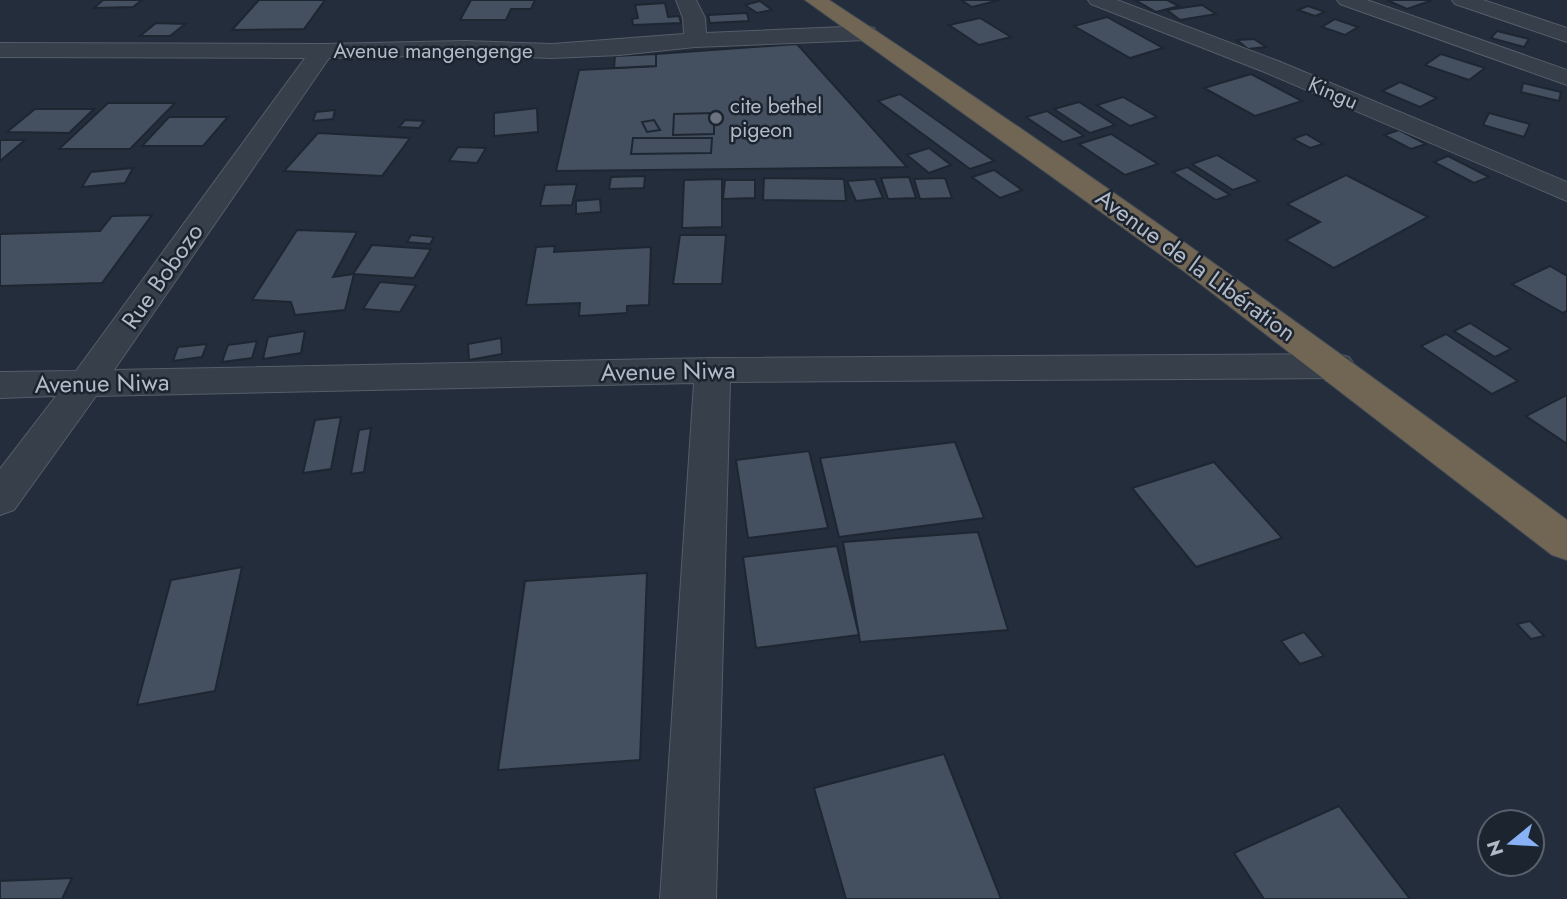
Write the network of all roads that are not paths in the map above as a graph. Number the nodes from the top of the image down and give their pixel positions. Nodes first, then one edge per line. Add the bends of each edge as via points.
1 (685, 0) edge
2 (816, 0) edge
3 (1098, 0) edge
4 (1348, 0) edge
5 (1462, 0) edge
6 (866, 33) junction
7 (1567, 35) edge
8 (695, 40) junction
9 (0, 50) edge
10 (321, 51) junction
11 (1567, 78) edge
12 (1567, 192) edge
13 (1337, 366) junction
14 (713, 370) junction
15 (86, 383) junction
16 (0, 385) edge
17 (0, 499) edge
18 (1567, 543) edge
19 (688, 899) edge

1 - 8 street via 694,18
2 - 6 highway, Avenue de la Libération
3 - 12 street, Kingu via 1270,66
4 - 11 street
5 - 7 street
6 - 8 street, Avenue mangengenge
6 - 13 highway, Avenue de la Libération
8 - 10 street, Avenue mangengenge via 565,50
9 - 10 street, Avenue mangengenge
10 - 15 street, Rue Bobozo
13 - 14 street, Avenue Niwa
13 - 18 highway, Avenue de la Libération
14 - 15 street, Avenue Niwa
14 - 19 street
15 - 16 street, Avenue Niwa
15 - 17 street, Rue Bobozo

